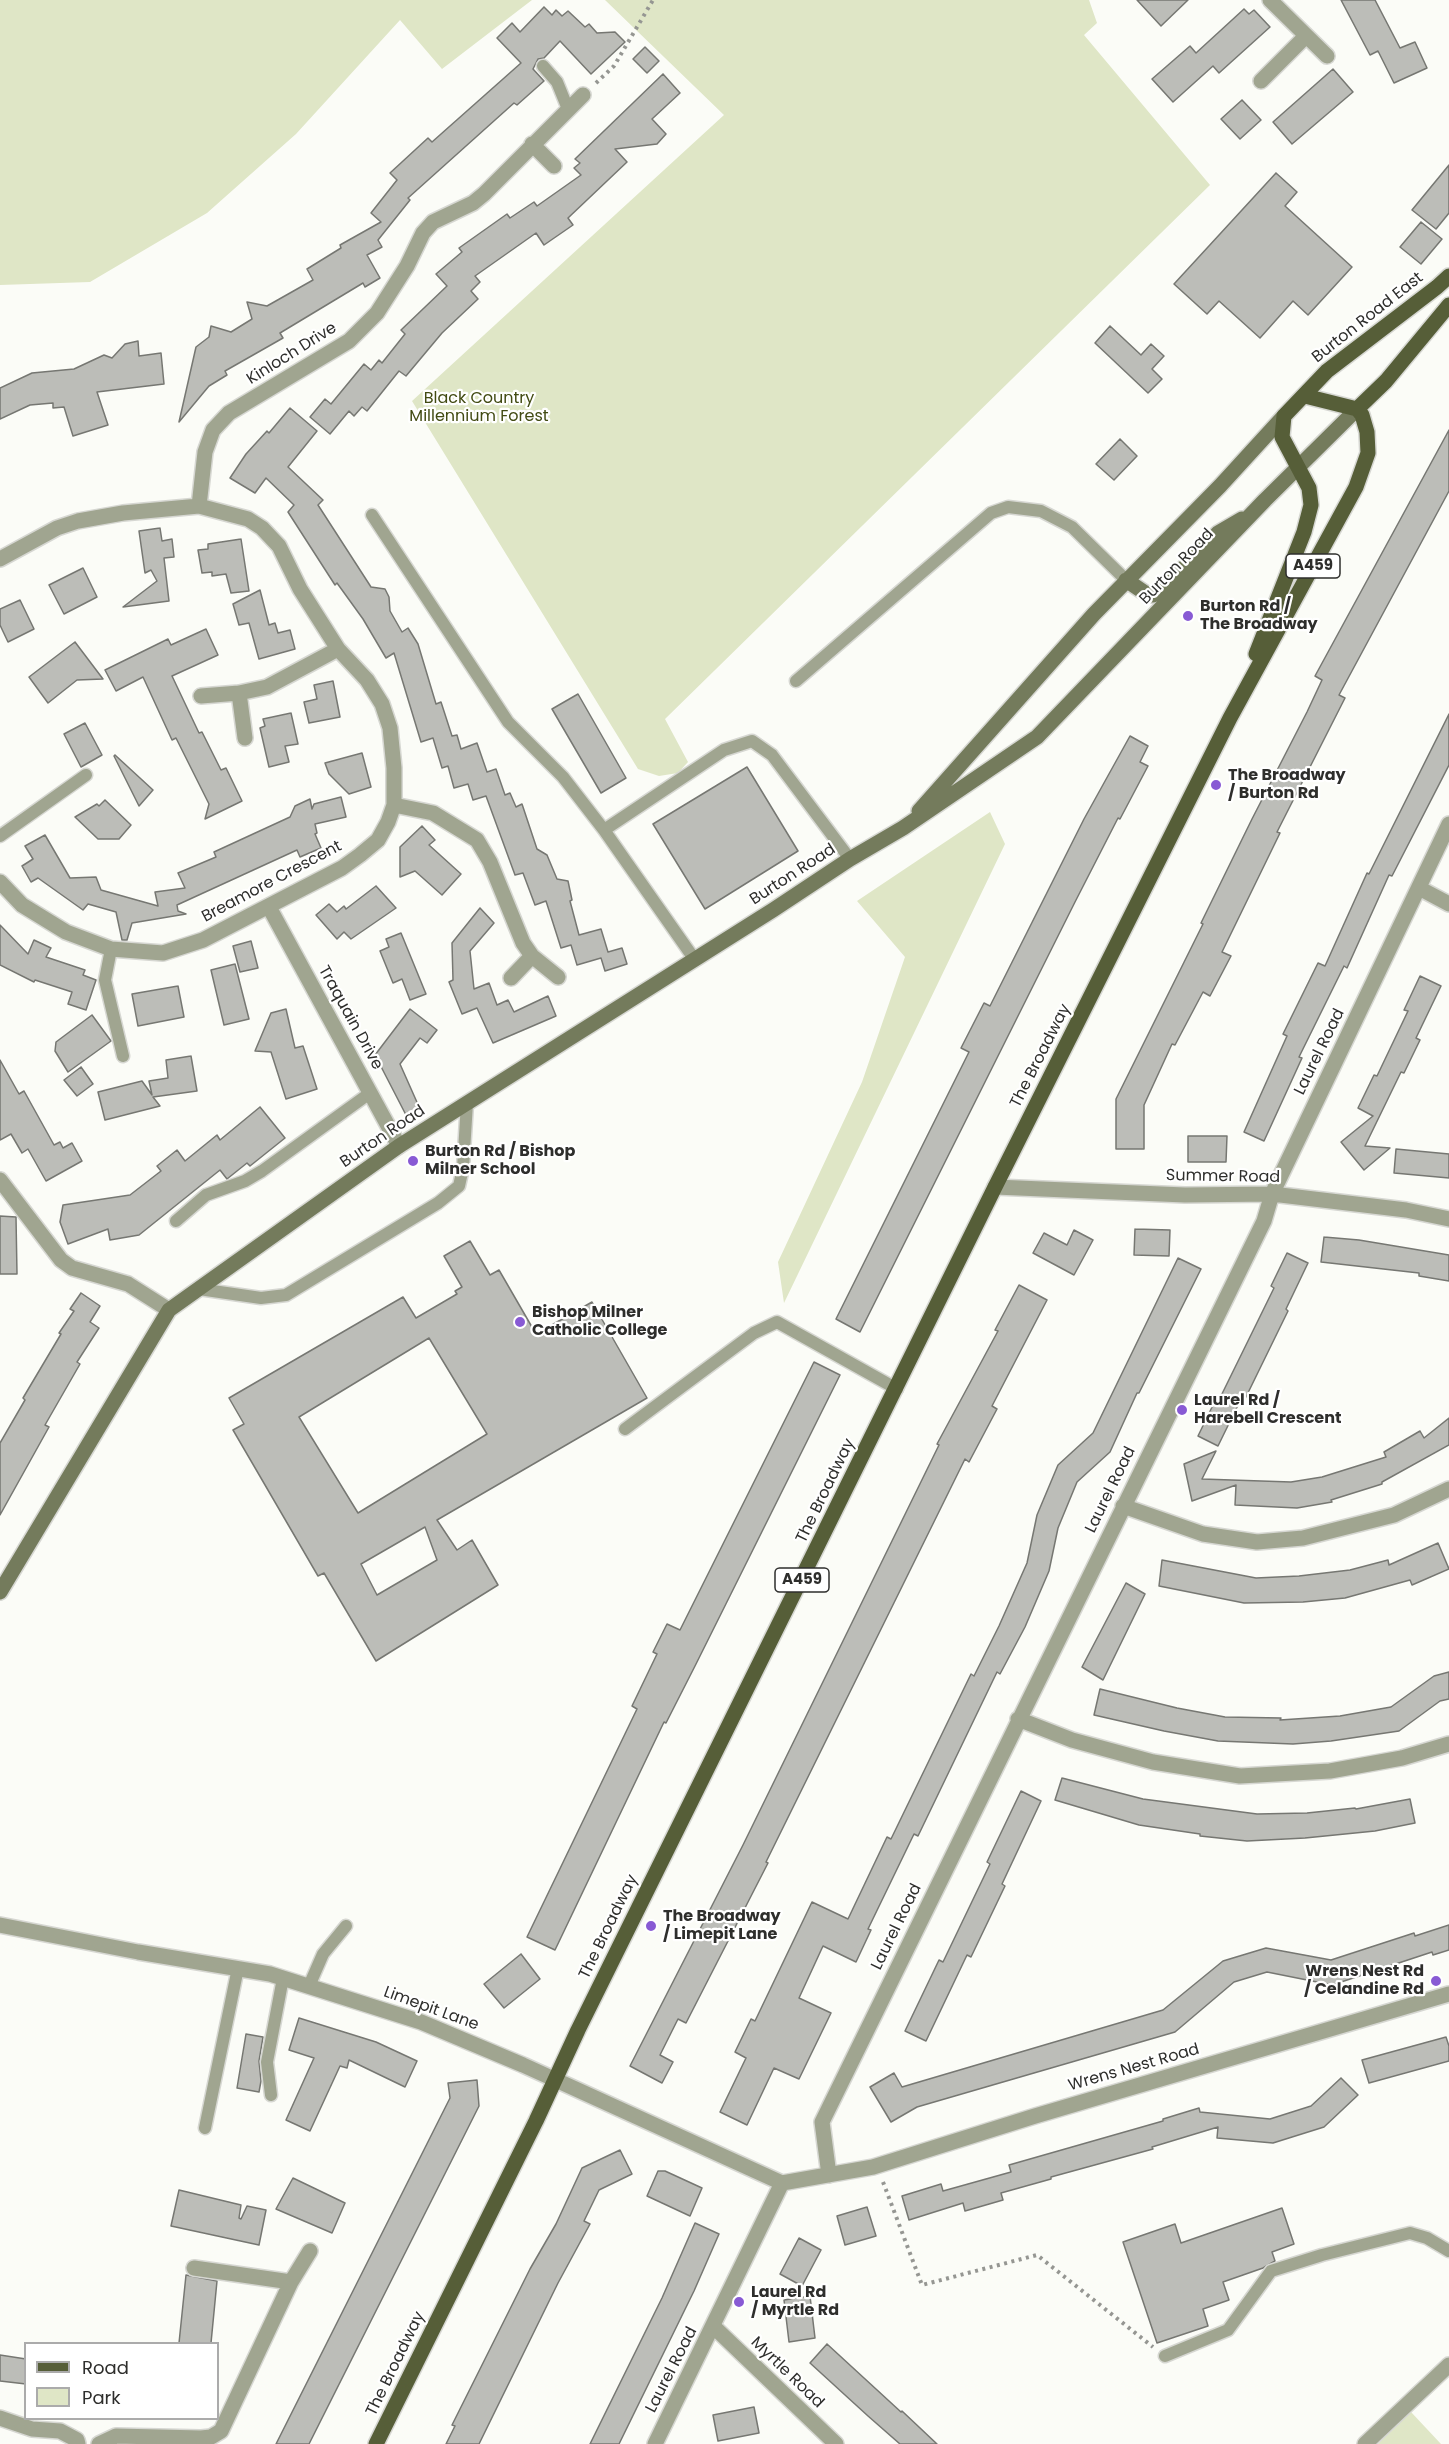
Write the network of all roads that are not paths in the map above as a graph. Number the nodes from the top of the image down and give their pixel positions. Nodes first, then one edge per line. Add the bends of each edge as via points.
1 (1270, 0) edge
2 (1306, 36) junction
3 (1327, 56) dead end
4 (543, 66) dead end
5 (1262, 81) dead end
6 (583, 95) road end
7 (568, 109) junction
8 (532, 144) junction
9 (554, 166) dead end
10 (1449, 276) edge
11 (1449, 305) edge
12 (1305, 396) junction
13 (1357, 409) junction
14 (1284, 416) junction
15 (1298, 467) junction
16 (199, 506) junction
17 (372, 515) dead end
18 (1251, 516) junction
19 (0, 559) edge
20 (1126, 580) junction
21 (338, 649) junction
22 (796, 681) dead end
23 (239, 693) junction
24 (201, 696) dead end
25 (1230, 718) junction
26 (245, 738) dead end
27 (86, 775) dead end
28 (394, 805) junction
29 (1449, 824) edge
30 (903, 828) junction
31 (604, 830) junction
32 (0, 836) edge
33 (850, 859) junction
34 (0, 882) edge
35 (1419, 888) junction
36 (1449, 904) edge
37 (269, 907) junction
38 (111, 950) junction
39 (532, 956) junction
40 (695, 960) junction
41 (558, 977) dead end
42 (511, 978) dead end
43 (123, 1056) dead end
44 (370, 1093) junction
45 (467, 1103) junction
46 (399, 1146) junction
47 (0, 1180) edge
48 (995, 1187) junction
49 (1272, 1194) junction
50 (1449, 1219) edge
51 (176, 1221) dead end
52 (199, 1288) junction
53 (169, 1310) junction
54 (897, 1389) junction
55 (625, 1429) dead end
56 (1449, 1489) edge
57 (1123, 1506) junction
58 (0, 1592) edge
59 (1018, 1719) junction
60 (1449, 1744) edge
61 (0, 1925) edge
62 (346, 1926) dead end
63 (238, 1968) junction
64 (283, 1978) junction
65 (309, 1986) junction
66 (1449, 1994) edge
67 (555, 2079) junction
68 (271, 2095) dead end
69 (206, 2128) dead end
70 (829, 2175) junction
71 (782, 2183) junction
72 (310, 2251) dead end
73 (1449, 2251) edge
74 (194, 2268) dead end
75 (291, 2282) junction
76 (714, 2327) junction
77 (1165, 2356) road end
78 (1449, 2365) edge
79 (0, 2418) edge
80 (78, 2444) edge
81 (99, 2444) edge
82 (376, 2444) edge
83 (655, 2444) edge
84 (836, 2444) edge
85 (1365, 2444) edge

1 - 2 street
2 - 3 street
2 - 5 street
4 - 7 lane via 557,82
6 - 7 street, Kinloch Drive
7 - 8 street, Kinloch Drive
8 - 9 street
8 - 16 street, Kinloch Drive via 484,194 433,222 377,314 349,341 229,413 213,430 205,452
10 - 12 main road, Burton Road East via 1327,371
11 - 13 main road via 1386,381
12 - 13 main road
12 - 14 main road, Burton Road East
13 - 15 main road, Burton Road
13 - 25 main road, The Broadway / A459 via 1367,432 1368,453 1356,486
14 - 15 main road, The Broadway / A459 via 1282,437
14 - 20 main road, Burton Road
15 - 18 main road, Burton Road
15 - 25 main road, The Broadway / A459 via 1309,488 1311,505
16 - 19 street, Breamore Crescent via 78,521 45,533
16 - 21 street, Breamore Crescent via 248,519 262,528 279,546 300,589
17 - 31 lane via 508,722 563,777
18 - 20 main road via 1218,533 1153,595
18 - 30 main road, Burton Road via 1037,736
20 - 22 lane via 1072,527 1041,511 1008,507 991,513
20 - 30 main road, Burton Road
21 - 23 street via 267,687
21 - 28 street, Breamore Crescent via 367,680 382,704 390,728
23 - 24 street
23 - 26 street
25 - 48 main road, The Broadway / A459
27 - 32 lane
28 - 37 street, Breamore Crescent via 378,840 360,855
28 - 39 street via 433,813 477,840
29 - 35 street, Laurel Road
30 - 33 main road, Burton Road
31 - 33 lane via 724,750 752,741 772,755
31 - 40 lane
33 - 40 main road, Burton Road
34 - 38 street, Breamore Crescent via 41,918
35 - 36 street
35 - 49 street, Laurel Road
37 - 38 street, Breamore Crescent via 203,940 163,953
37 - 44 street, Traquain Drive
38 - 43 lane via 105,980
39 - 41 street
39 - 42 street
40 - 45 main road, Burton Road
44 - 46 street, Traquain Drive
44 - 51 lane via 262,1171 206,1195
45 - 46 main road, Burton Road
45 - 52 lane via 459,1186 438,1203 286,1295 261,1298
46 - 52 main road, Burton Road
47 - 53 street via 61,1260 72,1268 128,1284
48 - 49 street, Summer Road via 1185,1195
48 - 54 main road, The Broadway / A459
49 - 50 street, Summer Road
49 - 57 street, Laurel Road via 1264,1221
52 - 53 main road, Burton Road
53 - 58 main road, Burton Road
54 - 55 lane via 777,1322 754,1333
54 - 67 main road, The Broadway / A459
56 - 57 street via 1394,1515 1351,1527 1303,1538 1257,1542 1203,1534
57 - 59 street, Laurel Road
59 - 60 street via 1071,1740 1152,1762 1240,1776 1330,1771 1402,1758
59 - 70 street, Laurel Road via 822,2122
61 - 63 street, Limepit Lane
62 - 65 lane via 323,1954
63 - 64 street, Limepit Lane
63 - 69 lane
64 - 65 street, Limepit Lane
64 - 68 lane via 267,2062
65 - 67 street, Limepit Lane via 421,2022
66 - 70 street, Wrens Nest Road via 877,2165
67 - 71 street, Limepit Lane
67 - 82 main road, The Broadway / A459
70 - 71 street
71 - 76 street, Laurel Road
72 - 75 street
73 - 77 lane via 1410,2233 1271,2271 1227,2330
74 - 75 street
75 - 81 street via 221,2431 201,2438 116,2436
76 - 83 street, Laurel Road
76 - 84 street, Myrtle Road
78 - 85 street
79 - 80 street via 32,2429 60,2431

